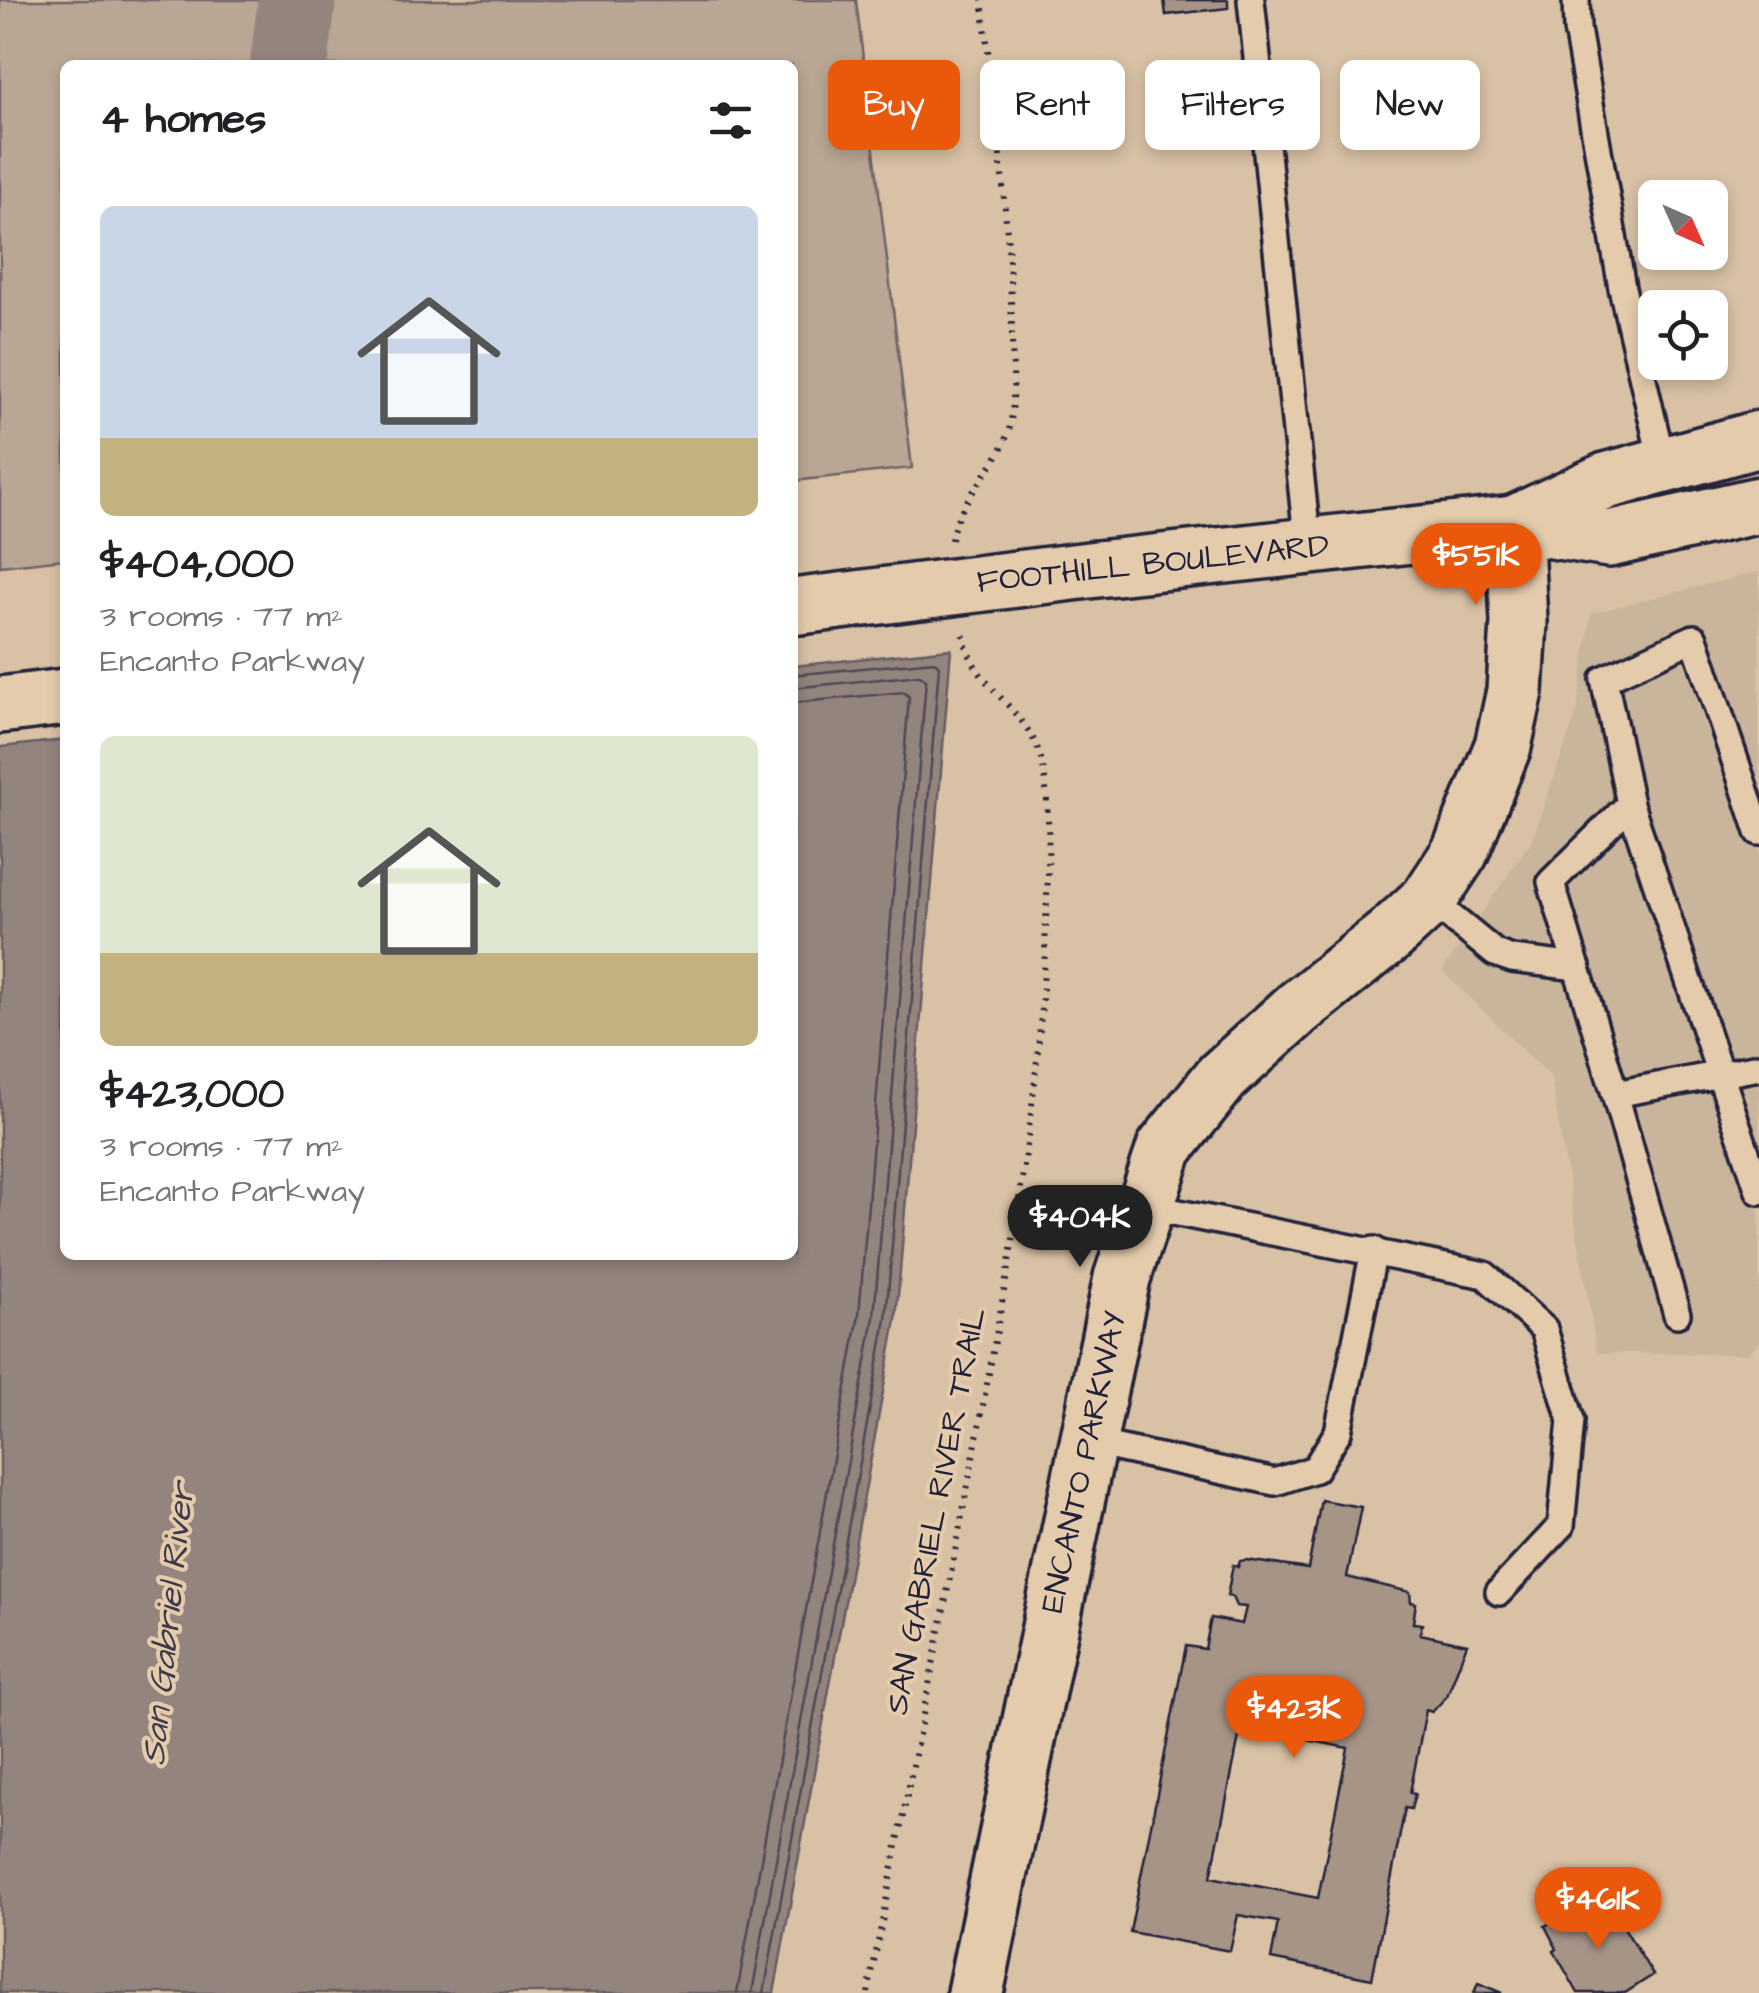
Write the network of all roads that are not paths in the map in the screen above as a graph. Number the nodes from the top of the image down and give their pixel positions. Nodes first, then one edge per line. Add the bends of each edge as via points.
1 (1251, 0) edge
2 (1576, 0) edge
3 (1759, 439) edge
4 (1662, 466) junction
5 (1759, 506) edge
6 (1514, 524) junction
7 (1308, 547) junction
8 (798, 606) edge
9 (60, 698) edge
10 (0, 705) edge
11 (1630, 804) junction
12 (1759, 832) edge
13 (1429, 899) junction
14 (1577, 967) junction
15 (1759, 1067) edge
16 (1718, 1074) junction
17 (1615, 1094) junction
18 (1759, 1191) edge
19 (1144, 1206) junction
20 (1374, 1250) junction
21 (1677, 1314) dead end
22 (1088, 1442) junction
23 (1499, 1592) dead end
24 (975, 1993) edge

1 - 7 lane
2 - 4 lane via 1622,288
3 - 4 street, FOOTHILL BOULEVARD
4 - 6 street, FOOTHILL BOULEVARD via 1606,482
5 - 6 street, FOOTHILL BOULEVARD via 1610,539
6 - 7 street, FOOTHILL BOULEVARD
6 - 13 street, ENCANTO PARKWAY via 1519,622 1504,746 1460,852
7 - 8 street, FOOTHILL BOULEVARD, bridge
9 - 10 street
11 - 12 lane via 1604,679 1694,638
11 - 14 lane via 1551,882
11 - 16 lane
13 - 14 lane via 1495,953
13 - 19 street, ENCANTO PARKWAY via 1222,1077 1165,1148
14 - 17 lane
15 - 16 lane
16 - 17 lane
16 - 18 lane
17 - 21 lane
19 - 20 lane
19 - 22 street, ENCANTO PARKWAY
20 - 22 lane via 1338,1432 1315,1469 1275,1482
20 - 23 lane via 1485,1275 1544,1329 1572,1420 1561,1526
22 - 24 street, ENCANTO PARKWAY

